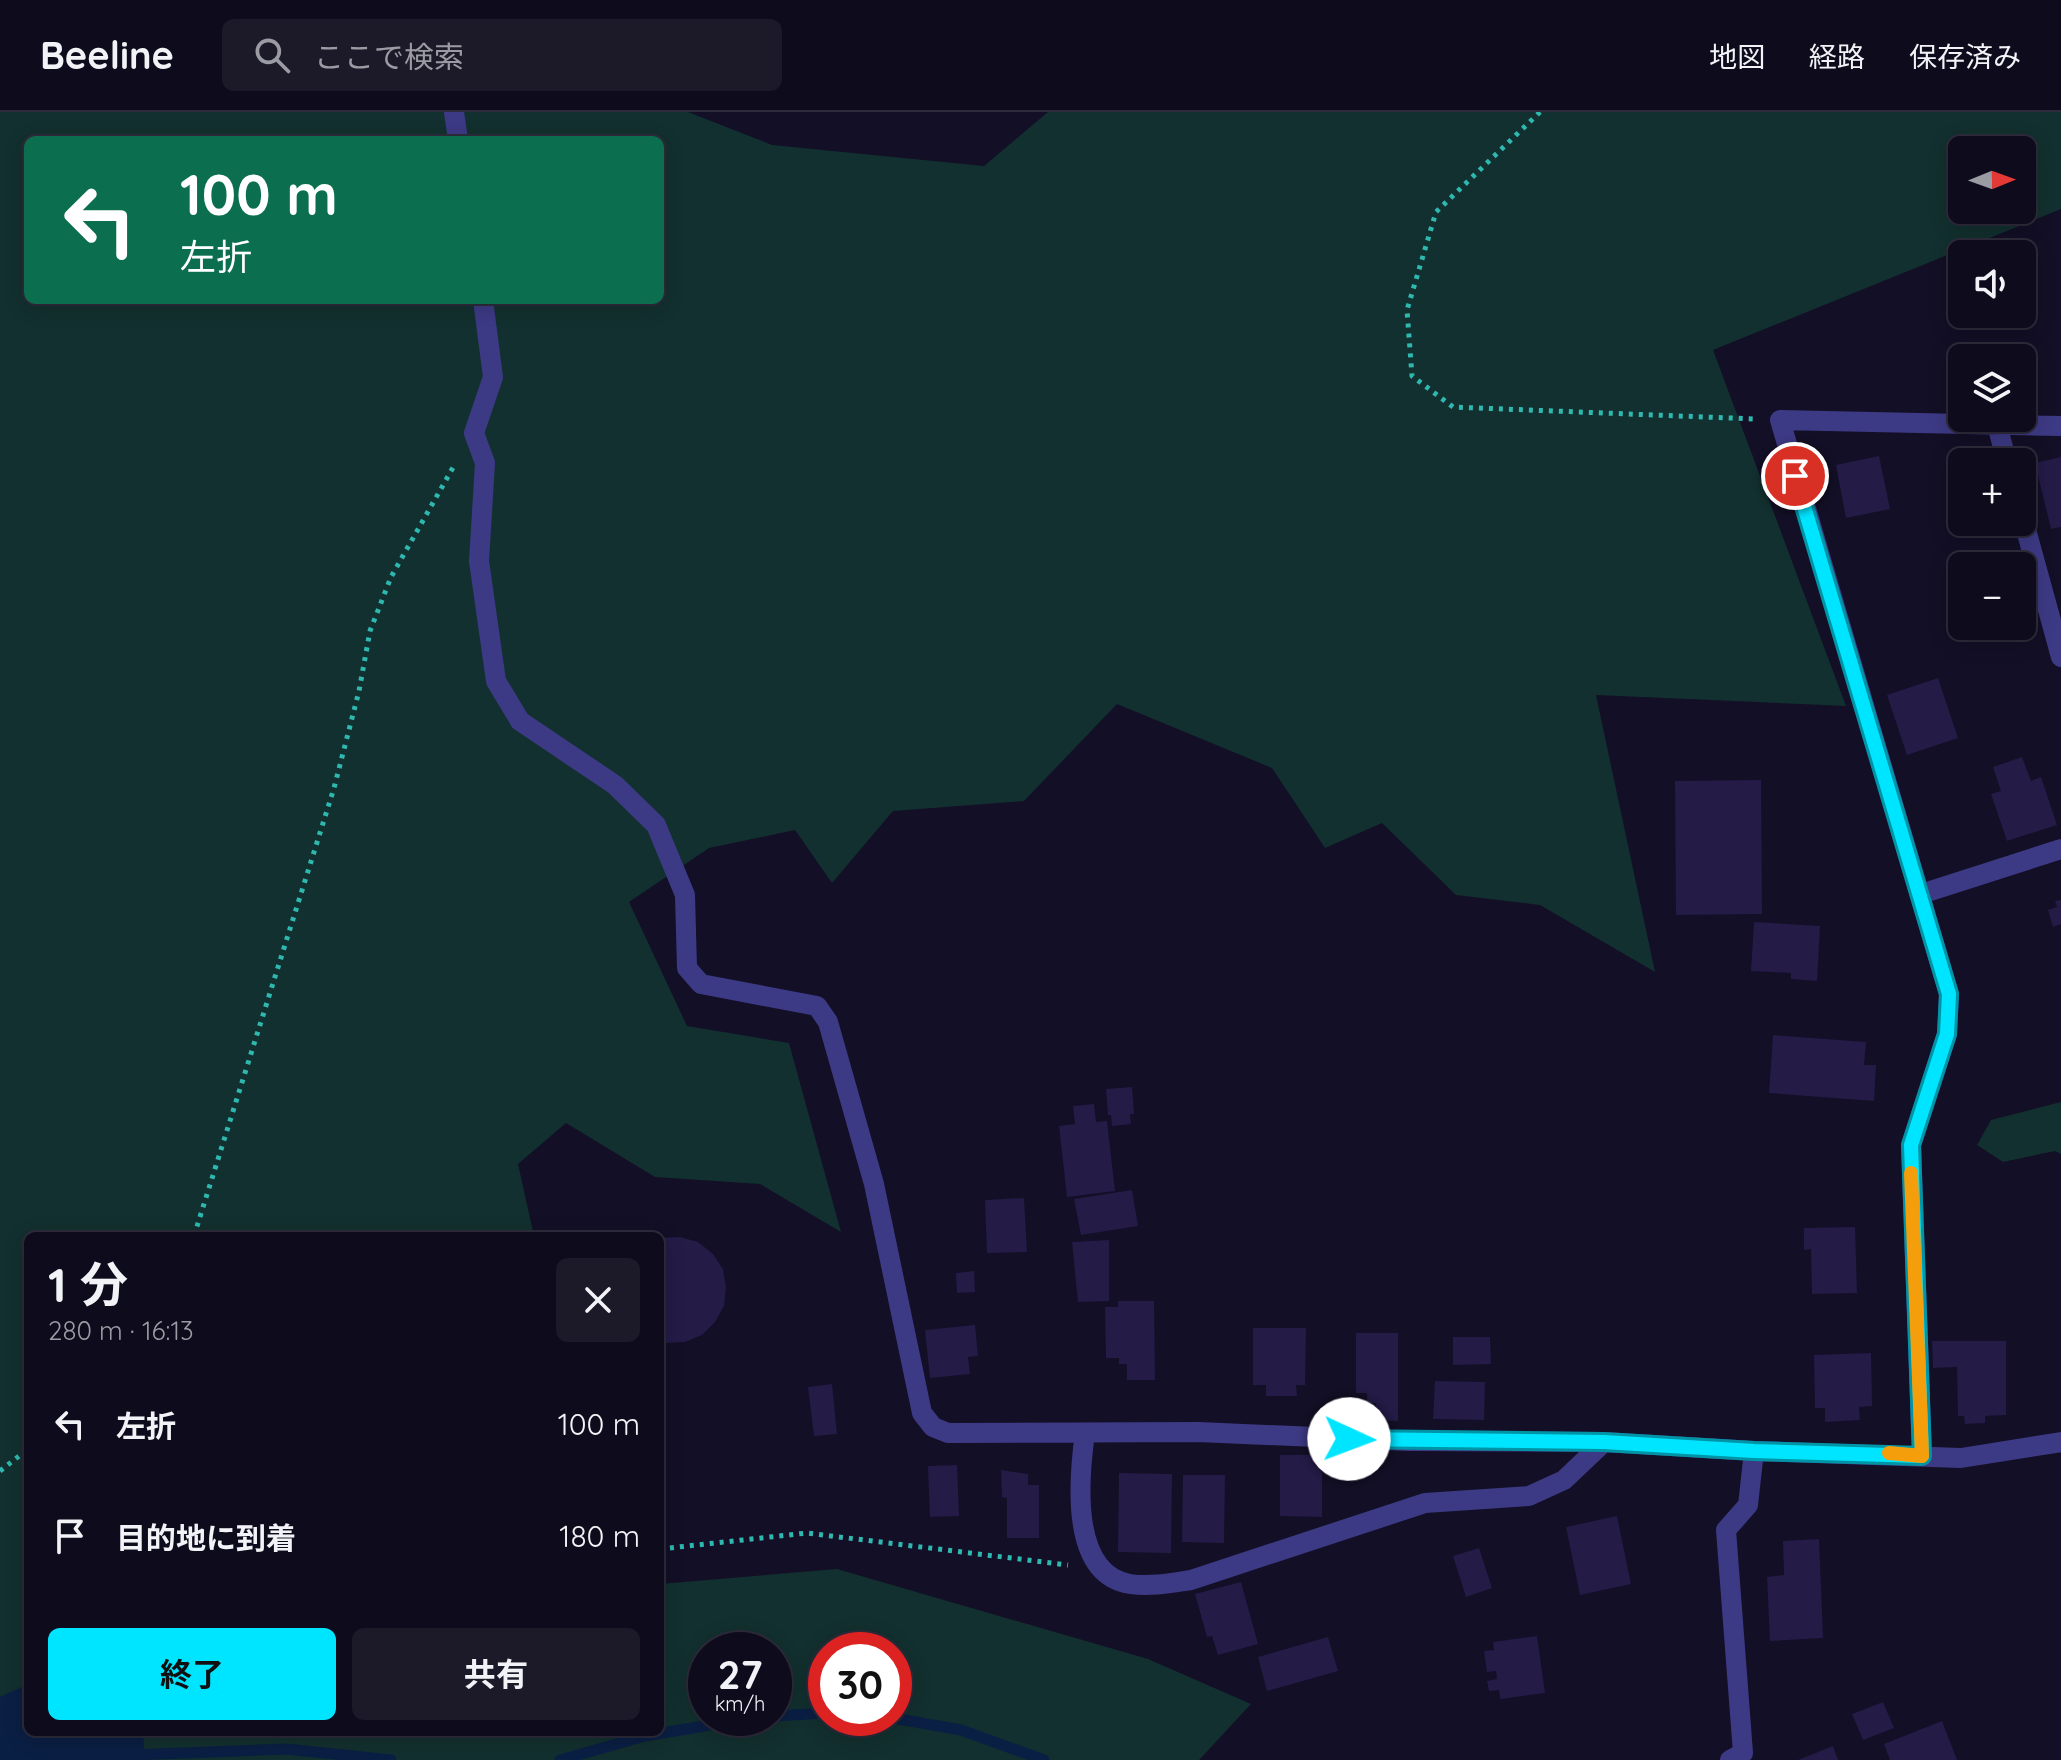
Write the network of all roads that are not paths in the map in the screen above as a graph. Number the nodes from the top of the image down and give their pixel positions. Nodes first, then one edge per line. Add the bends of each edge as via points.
1 (454, 112) edge
2 (457, 136) edge
3 (484, 304) edge
4 (1948, 424) edge
5 (2036, 426) edge
6 (2061, 426) edge
7 (2028, 536) edge
8 (2061, 657) edge
9 (2061, 849) edge
10 (1921, 894) junction
11 (1085, 1433) junction
12 (1604, 1442) junction
13 (2061, 1442) edge
14 (1754, 1451) junction
15 (1922, 1456) junction
16 (1730, 1760) edge

1 - 2 street
3 - 11 street via 493,377 474,433 485,463 479,561 496,681 520,721 615,785 656,825 685,895 687,968 701,984 817,1006 828,1022 874,1184 922,1413 933,1427 948,1433
4 - 10 street via 1780,420
5 - 6 street
7 - 8 street
9 - 10 street
10 - 15 street via 1949,994 1947,1034 1911,1145
11 - 12 street
11 - 12 street via 1079,1477 1085,1537 1100,1570 1127,1584 1161,1585 1191,1580 1425,1503 1529,1496 1564,1480
12 - 14 street
13 - 15 street via 1961,1458
14 - 15 street
14 - 16 street via 1748,1505 1726,1530 1743,1753

